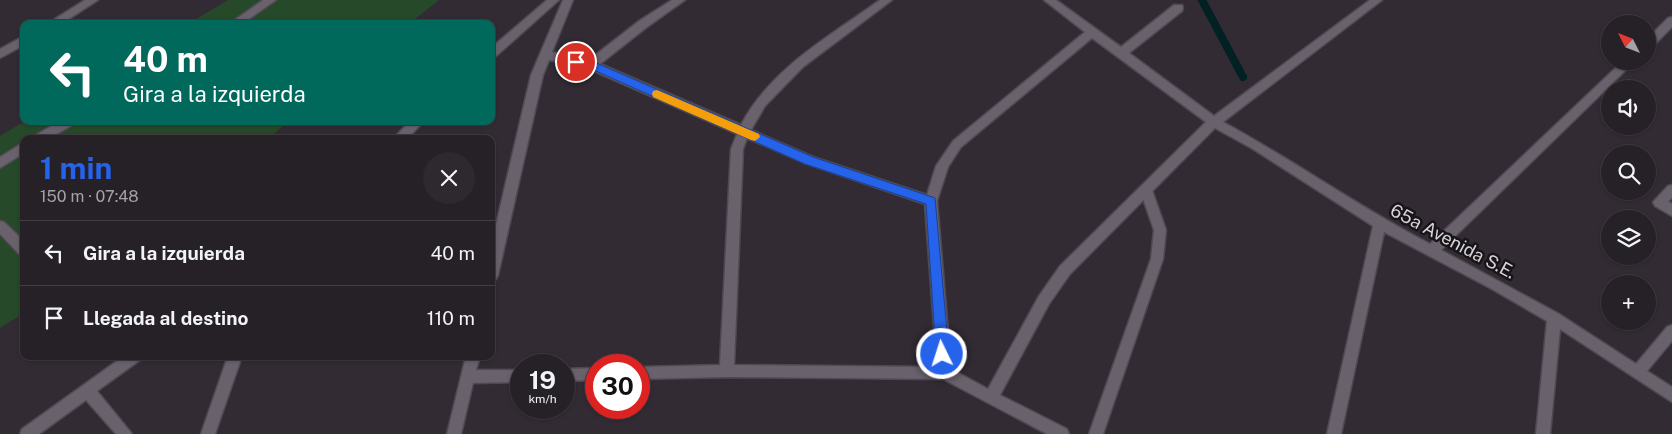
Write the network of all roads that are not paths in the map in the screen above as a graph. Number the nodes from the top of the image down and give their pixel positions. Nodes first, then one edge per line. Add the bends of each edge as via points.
1 (92, 0) edge
2 (271, 0) edge
3 (554, 0) edge
4 (568, 0) edge
5 (680, 0) edge
6 (887, 0) edge
7 (1049, 0) edge
8 (1377, 0) edge
9 (1178, 8) dead end
10 (59, 20) edge
11 (240, 20) edge
12 (1672, 21) edge
13 (1092, 32) junction
14 (1656, 36) edge
15 (20, 42) edge
16 (495, 51) edge
17 (0, 54) edge
18 (1120, 54) junction
19 (545, 55) junction
20 (591, 65) junction
21 (1621, 70) edge
22 (1214, 122) junction
23 (63, 125) edge
24 (414, 125) edge
25 (742, 132) junction
26 (45, 135) edge
27 (403, 135) edge
28 (20, 150) edge
29 (0, 163) edge
30 (1146, 190) junction
31 (1672, 190) edge
32 (931, 201) junction
33 (1672, 211) edge
34 (1380, 224) junction
35 (0, 226) edge
36 (20, 246) edge
37 (1431, 251) junction
38 (495, 258) edge
39 (1554, 318) junction
40 (1672, 331) edge
41 (128, 360) edge
42 (234, 360) edge
43 (471, 360) edge
44 (727, 371) junction
45 (1638, 372) junction
46 (650, 373) edge
47 (944, 373) junction
48 (510, 376) edge
49 (468, 377) junction
50 (87, 390) junction
51 (1672, 395) edge
52 (991, 398) junction
53 (27, 434) edge
54 (125, 434) edge
55 (208, 434) edge
56 (454, 434) edge
57 (1062, 434) edge
58 (1096, 434) edge
59 (1334, 434) edge
60 (1543, 434) edge

1 - 10 street
2 - 11 street
3 - 16 street
4 - 19 street
5 - 20 street
6 - 25 street via 784,76 758,105
7 - 13 street, 65a Avenida S.E.
8 - 22 street
9 - 18 street
12 - 14 street
13 - 18 street, 65a Avenida S.E.
13 - 32 street via 957,144 942,166
15 - 17 street
18 - 22 street, 65a Avenida S.E.
19 - 20 street
19 - 38 street via 537,75
20 - 25 street
21 - 37 street
22 - 30 street
22 - 34 street, 65a Avenida S.E.
23 - 26 street
24 - 27 street
25 - 32 street via 809,160
25 - 44 street via 737,149
28 - 29 street
30 - 52 street via 1065,270 1044,300
30 - 58 street via 1160,230 1157,258
31 - 33 street via 1659,202
32 - 47 street
34 - 37 street, 65a Avenida S.E.
34 - 59 street
35 - 36 street
37 - 39 street, 65a Avenida S.E.
39 - 45 street, 65a Avenida S.E.
39 - 60 street
40 - 45 street
41 - 50 street
42 - 55 street
43 - 49 street
44 - 46 street
44 - 47 street
45 - 51 street, 65a Avenida S.E.
47 - 52 street
48 - 49 street
49 - 56 street
50 - 53 street
50 - 54 street
52 - 57 street

